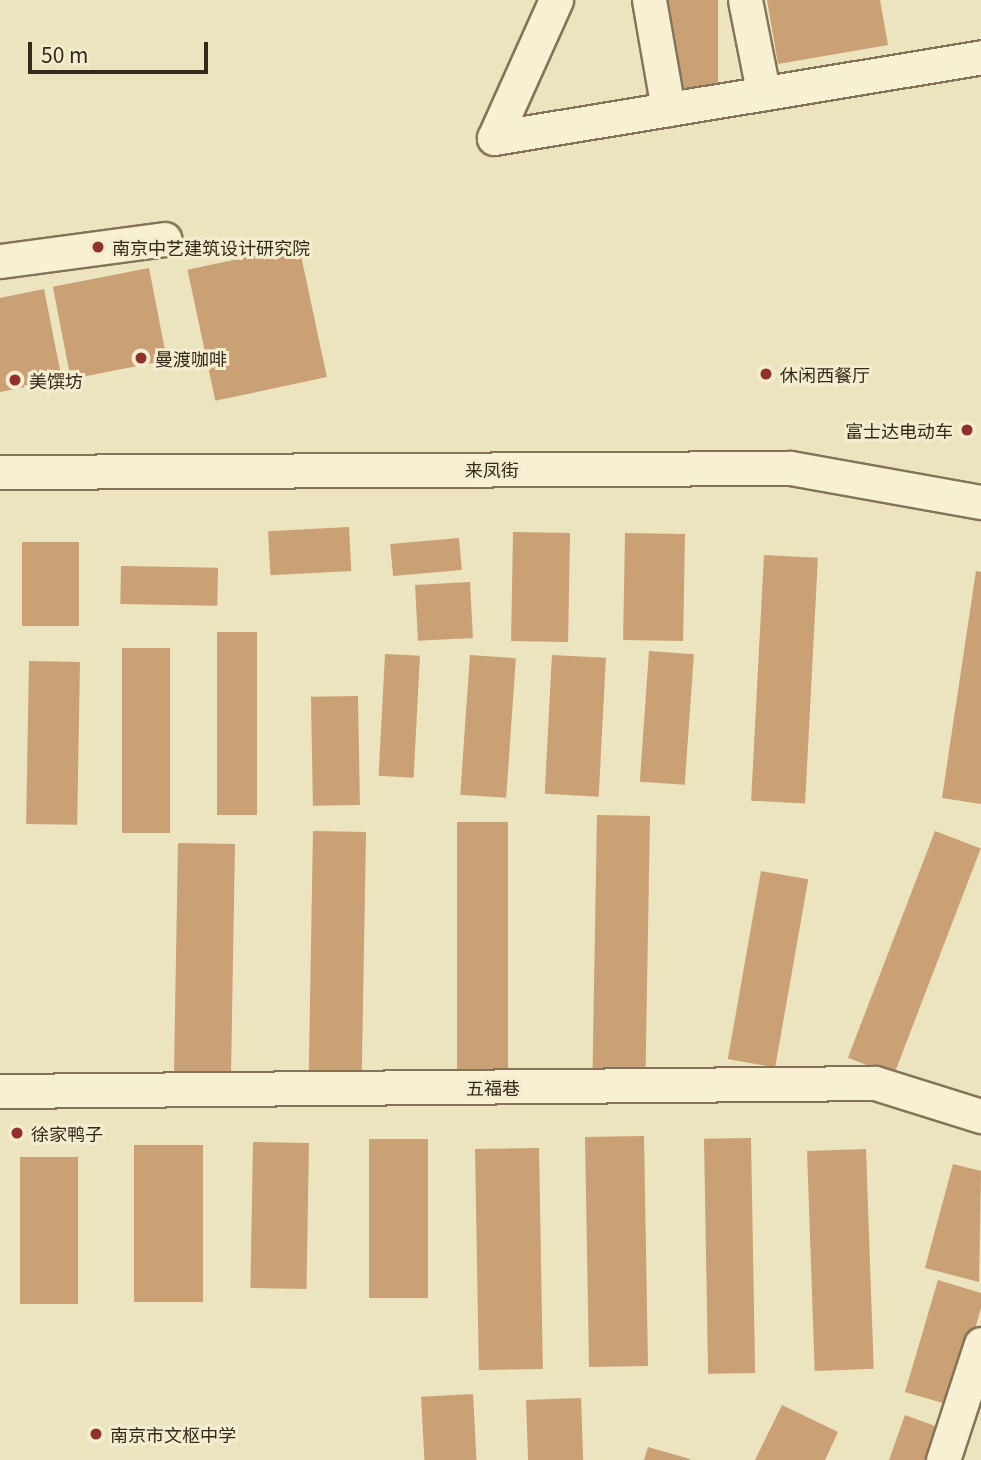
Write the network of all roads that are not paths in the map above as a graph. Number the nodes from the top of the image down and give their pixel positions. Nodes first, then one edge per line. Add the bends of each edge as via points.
1 (556, 0) edge
2 (649, 0) edge
3 (745, 0) edge
4 (981, 57) edge
5 (762, 86) dead end
6 (668, 109) junction
7 (165, 239) dead end
8 (0, 261) edge
9 (0, 472) edge
10 (981, 502) edge
11 (0, 1091) edge
12 (981, 1116) edge
13 (981, 1344) edge
14 (943, 1460) edge

1 - 6 street via 494,138
2 - 6 street
3 - 5 street
4 - 6 street
7 - 8 street
9 - 10 street, 来凤街 via 790,468
11 - 12 street, 五福巷 via 875,1083
13 - 14 street

